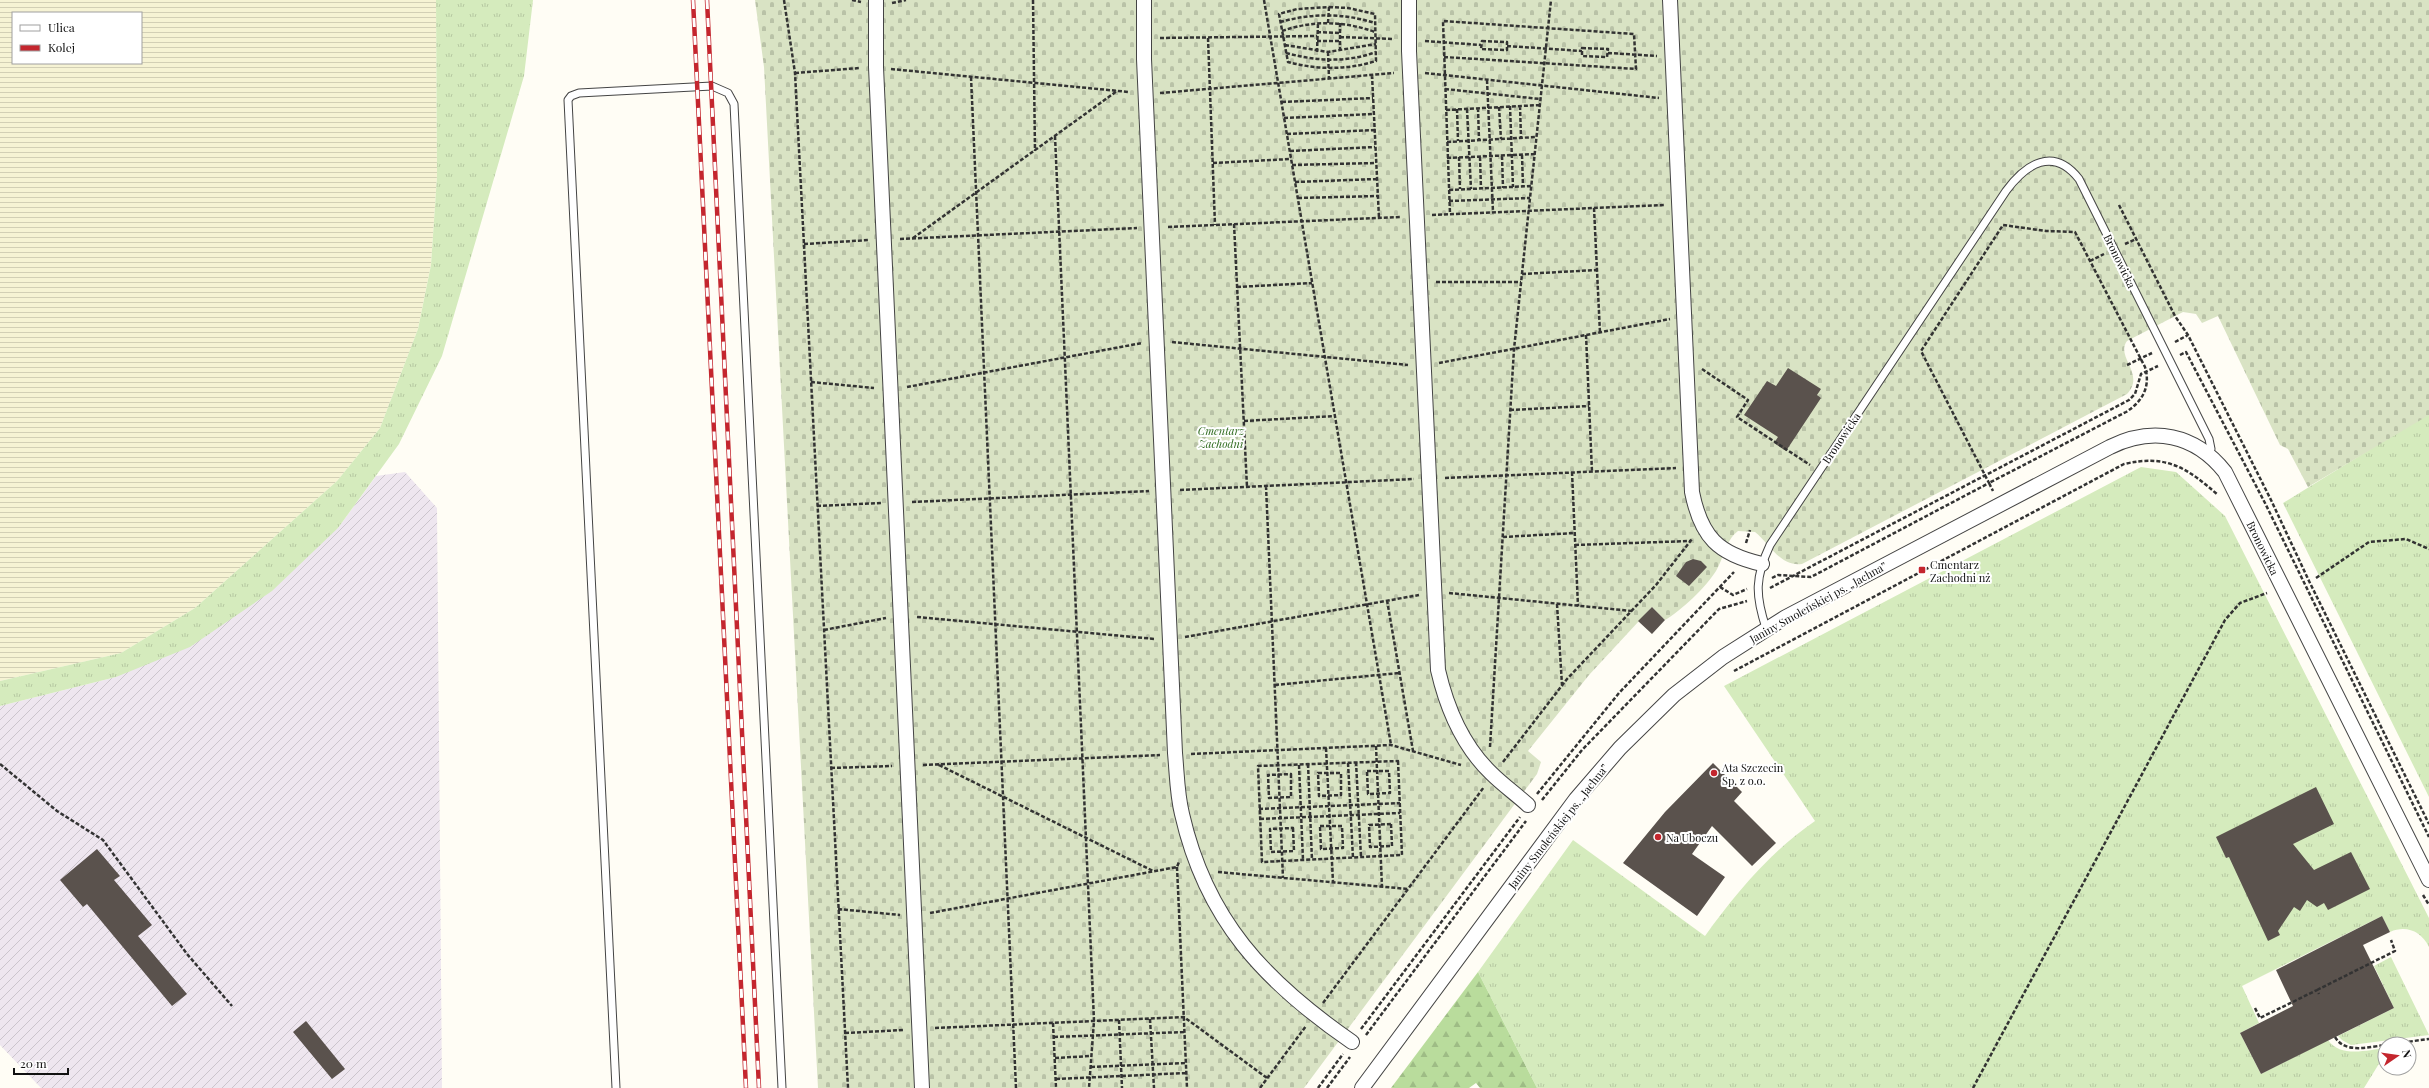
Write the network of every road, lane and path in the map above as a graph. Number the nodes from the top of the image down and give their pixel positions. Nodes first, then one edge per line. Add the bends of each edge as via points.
1 (784, 0) edge
2 (876, 0) edge
3 (1033, 0) edge
4 (1144, 0) edge
5 (1264, 0) edge
6 (1409, 0) edge
7 (1551, 0) edge
8 (1670, 0) edge
9 (1329, 7) junction
10 (1329, 14) junction
11 (1280, 22) junction
12 (1318, 23) junction
13 (1328, 23) junction
14 (1340, 23) junction
15 (1375, 23) junction
16 (1548, 28) junction
17 (1282, 30) junction
18 (1317, 32) junction
19 (1376, 32) junction
20 (1340, 33) junction
21 (1317, 36) junction
22 (1270, 37) junction
23 (1283, 37) junction
24 (1143, 38) junction
25 (1208, 38) junction
26 (1317, 41) junction
27 (1340, 41) junction
28 (1376, 44) junction
29 (1285, 45) junction
30 (1507, 46) junction
31 (1546, 49) junction
32 (1340, 51) junction
33 (1582, 51) junction
34 (1317, 52) junction
35 (1328, 52) junction
36 (1376, 52) junction
37 (1286, 53) junction
38 (1608, 53) junction
39 (1635, 55) junction
40 (1444, 57) junction
41 (1672, 57) junction
42 (1329, 60) junction
43 (1544, 64) junction
44 (876, 67) junction
45 (1329, 68) junction
46 (1410, 71) junction
47 (795, 73) junction
48 (1372, 75) junction
49 (1444, 75) junction
50 (971, 77) junction
51 (1329, 78) junction
52 (1487, 80) junction
53 (1034, 83) junction
54 (1278, 83) junction
55 (1542, 86) junction
56 (1210, 88) junction
57 (1445, 89) junction
58 (1118, 91) junction
59 (1487, 93) junction
60 (1146, 94) junction
61 (1373, 98) junction
62 (1540, 99) junction
63 (1674, 100) junction
64 (1282, 102) junction
65 (1540, 105) junction
66 (1510, 106) junction
67 (1520, 106) junction
68 (1499, 107) junction
69 (1478, 108) junction
70 (1488, 108) junction
71 (1457, 109) junction
72 (1467, 109) junction
73 (1446, 110) junction
74 (1374, 114) junction
75 (1284, 118) junction
76 (1374, 130) junction
77 (1287, 134) junction
78 (1055, 136) junction
79 (1536, 137) junction
80 (1521, 138) junction
81 (1501, 139) junction
82 (1511, 139) junction
83 (1479, 140) junction
84 (1490, 140) junction
85 (1458, 141) junction
86 (1468, 141) junction
87 (1447, 142) junction
88 (1375, 147) junction
89 (1035, 151) junction
90 (1290, 151) junction
91 (1535, 154) junction
92 (1512, 155) junction
93 (1522, 155) junction
94 (1480, 156) junction
95 (1491, 156) junction
96 (1502, 156) junction
97 (1469, 157) junction
98 (1447, 158) junction
99 (1459, 158) junction
100 (1291, 159) junction
101 (1213, 163) junction
102 (1376, 163) junction
103 (1292, 165) junction
104 (1377, 179) junction
105 (1295, 182) junction
106 (1531, 186) junction
107 (1513, 187) junction
108 (1523, 187) junction
109 (1481, 188) junction
110 (1492, 188) junction
111 (1503, 188) junction
112 (1460, 189) junction
113 (1471, 189) junction
114 (1449, 190) junction
115 (976, 193) junction
116 (1378, 196) junction
117 (1298, 198) junction
118 (1530, 198) junction
119 (1493, 200) junction
120 (1449, 202) junction
121 (1678, 204) junction
122 (2119, 206) dead end
123 (1594, 208) junction
124 (1528, 211) junction
125 (1494, 212) junction
126 (1450, 214) junction
127 (1417, 216) junction
128 (1379, 218) junction
129 (1302, 221) junction
130 (1234, 224) junction
131 (1215, 225) junction
132 (1152, 228) junction
133 (1059, 232) junction
134 (978, 235) junction
135 (913, 238) junction
136 (884, 240) junction
137 (804, 244) junction
138 (1597, 270) junction
139 (1522, 274) junction
140 (1420, 282) junction
141 (1521, 282) junction
142 (1312, 283) junction
143 (1237, 286) junction
144 (1683, 317) junction
145 (1600, 333) junction
146 (1586, 335) junction
147 (1157, 340) junction
148 (1240, 348) junction
149 (1514, 349) junction
150 (2186, 352) dead end
151 (1325, 356) junction
152 (1065, 358) junction
153 (1686, 364) junction
154 (1423, 366) junction
155 (984, 373) junction
156 (811, 382) junction
157 (891, 390) junction
158 (1589, 406) junction
159 (1510, 410) junction
160 (1335, 416) junction
161 (1244, 421) junction
162 (2208, 454) junction
163 (1690, 467) junction
164 (1819, 471) junction
165 (1572, 472) junction
166 (1592, 472) junction
167 (1506, 475) junction
168 (1428, 479) junction
169 (1346, 482) junction
170 (1989, 483) junction
171 (1266, 486) junction
172 (1247, 487) junction
173 (1164, 491) junction
174 (1071, 495) junction
175 (990, 498) junction
176 (2223, 499) dead end
177 (896, 502) junction
178 (2000, 504) junction
179 (817, 506) junction
180 (1702, 523) junction
181 (2009, 524) junction
182 (1575, 533) junction
183 (1503, 537) junction
184 (1690, 541) junction
185 (1575, 545) junction
186 (2429, 549) edge
187 (1762, 564) junction
188 (2316, 578) dead end
189 (1757, 585) junction
190 (1720, 587) dead end
191 (2283, 587) junction
192 (1433, 592) junction
193 (1499, 598) junction
194 (1387, 600) junction
195 (1367, 604) junction
196 (1557, 604) junction
197 (1578, 606) junction
198 (1632, 611) junction
199 (901, 615) junction
200 (1272, 621) junction
201 (995, 624) junction
202 (1766, 628) junction
203 (824, 630) junction
204 (1077, 632) junction
205 (1170, 640) junction
206 (1732, 672) dead end
207 (1399, 673) junction
208 (1379, 674) junction
209 (1274, 685) junction
210 (1562, 686) junction
211 (1391, 745) dead end
212 (1376, 746) dead end
213 (1326, 748) dead end
214 (1412, 751) dead end
215 (1377, 761) junction
216 (1348, 762) junction
217 (1356, 762) junction
218 (1327, 763) junction
219 (0, 764) edge
220 (1308, 764) junction
221 (938, 765) dead end
222 (1278, 765) junction
223 (1299, 765) junction
224 (1377, 771) junction
225 (1328, 773) junction
226 (1491, 773) junction
227 (1278, 775) junction
228 (1378, 794) junction
229 (1329, 796) junction
230 (1003, 797) junction
231 (1280, 797) junction
232 (1400, 803) junction
233 (1378, 804) junction
234 (1350, 805) junction
235 (1358, 805) junction
236 (1528, 805) dead end
237 (1329, 806) junction
238 (1309, 807) junction
239 (1280, 808) junction
240 (1301, 808) junction
241 (1259, 809) junction
242 (1400, 813) junction
243 (1359, 814) junction
244 (1379, 814) junction
245 (1351, 815) junction
246 (1330, 816) junction
247 (1301, 817) junction
248 (1310, 817) junction
249 (1280, 818) junction
250 (1260, 819) junction
251 (1379, 824) junction
252 (2429, 824) edge
253 (1330, 826) junction
254 (1281, 829) junction
255 (2429, 837) edge
256 (1086, 838) junction
257 (1190, 846) junction
258 (1380, 847) junction
259 (1331, 849) junction
260 (1282, 852) junction
261 (1381, 856) junction
262 (1361, 857) junction
263 (1353, 858) junction
264 (1332, 859) junction
265 (1303, 860) junction
266 (1312, 860) junction
267 (1282, 861) junction
268 (1177, 867) junction
269 (1199, 870) junction
270 (1154, 872) junction
271 (1283, 878) junction
272 (1333, 882) junction
273 (1088, 884) junction
274 (2425, 885) edge
275 (1382, 887) junction
276 (1408, 889) junction
277 (1007, 899) junction
278 (2429, 906) edge
279 (838, 909) junction
280 (915, 916) junction
281 (2391, 940) dead end
282 (2317, 990) junction
283 (2319, 994) dead end
284 (232, 1006) dead end
285 (2255, 1008) dead end
286 (1314, 1015) junction
287 (1184, 1017) junction
288 (1150, 1019) junction
289 (1118, 1020) junction
290 (1094, 1021) junction
291 (1053, 1023) junction
292 (1013, 1025) junction
293 (920, 1029) junction
294 (1184, 1032) junction
295 (845, 1033) junction
296 (1151, 1033) junction
297 (1119, 1034) junction
298 (1093, 1035) junction
299 (1054, 1037) junction
300 (2335, 1037) dead end
301 (2429, 1039) edge
302 (2417, 1041) edge
303 (1352, 1042) dead end
304 (2377, 1046) edge
305 (1091, 1056) junction
306 (1055, 1058) junction
307 (1186, 1063) junction
308 (1152, 1064) junction
309 (1121, 1066) junction
310 (1091, 1067) junction
311 (1186, 1073) junction
312 (1153, 1075) junction
313 (1121, 1076) junction
314 (1090, 1078) junction
315 (1267, 1078) junction
316 (1056, 1079) junction
317 (616, 1088) edge
318 (782, 1088) edge
319 (848, 1088) edge
320 (922, 1088) edge
321 (1016, 1088) edge
322 (1056, 1088) edge
323 (1089, 1088) edge
324 (1122, 1088) edge
325 (1154, 1088) edge
326 (1187, 1088) edge
327 (1260, 1088) edge
328 (1362, 1088) edge
329 (1973, 1088) edge

1 - 47 path
2 - 44 street
3 - 53 path
4 - 24 street
5 - 22 path
6 - 46 street
7 - 16 path
8 - 41 street
9 - 10 path
9 - 11 path via 1305,8 1279,14
9 - 15 path via 1375,14
10 - 11 path
10 - 13 path
10 - 15 path
11 - 17 path
12 - 13 path
12 - 17 path
12 - 18 path
13 - 14 path
14 - 19 path
14 - 20 path
15 - 19 path
16 - 31 path
16 - 39 path via 1634,34
16 - 40 path via 1442,21
17 - 23 path
18 - 20 path
18 - 21 path
19 - 28 path
20 - 27 path
21 - 23 path
21 - 26 path
22 - 23 path
22 - 25 path
22 - 54 path
23 - 29 path
24 - 25 path
24 - 60 street
25 - 56 path
26 - 27 path
26 - 34 path
27 - 32 path
28 - 32 path
28 - 36 path
29 - 34 path
29 - 37 path
30 - 30 path via 1507,50 1481,49 1482,41 1507,42
30 - 31 path
31 - 33 path
31 - 43 path
32 - 35 path
33 - 38 path via 1582,48 1608,49
33 - 38 path via 1582,56 1608,57
34 - 35 path
35 - 42 path
36 - 42 path
36 - 45 path via 1376,61
37 - 42 path
37 - 45 path via 1288,62
38 - 39 path
39 - 41 path
39 - 43 path via 1636,69
40 - 43 path
40 - 49 path
41 - 63 street
42 - 45 path
43 - 55 path
44 - 47 path
44 - 50 path
44 - 136 street
45 - 51 path
46 - 48 path
46 - 49 path
46 - 127 street
47 - 137 path
48 - 51 path
48 - 61 path
49 - 52 path
49 - 57 path
50 - 53 path
50 - 115 path
51 - 54 path
52 - 55 path
52 - 59 path
53 - 58 path
53 - 89 path
54 - 56 path
54 - 64 path
55 - 62 path
55 - 63 path
56 - 60 path
56 - 101 path
57 - 59 path
57 - 73 path
58 - 60 path
58 - 78 path
59 - 62 path
59 - 70 path
60 - 132 street
61 - 64 path
61 - 74 path
62 - 65 path
63 - 121 street
64 - 75 path
65 - 67 path
65 - 79 path
66 - 67 path
66 - 68 path
66 - 82 path
67 - 80 path
68 - 70 path
68 - 81 path
69 - 70 path
69 - 72 path
69 - 83 path
70 - 84 path
71 - 72 path
71 - 73 path
71 - 85 path
72 - 86 path
73 - 87 path
74 - 75 path
74 - 76 path
75 - 77 path
76 - 77 path
76 - 88 path
77 - 90 path
78 - 89 path
78 - 133 path
79 - 80 path
79 - 91 path
80 - 82 path
81 - 82 path
81 - 84 path
82 - 92 path
83 - 84 path
83 - 86 path
84 - 95 path
85 - 86 path
85 - 87 path
86 - 97 path
87 - 98 path
88 - 90 path
88 - 102 path
89 - 115 path
90 - 100 path
91 - 93 path
91 - 106 path
92 - 93 path
92 - 96 path
92 - 107 path
93 - 108 path
94 - 95 path
94 - 97 path
94 - 109 path
95 - 96 path
95 - 110 path
96 - 111 path
97 - 99 path
97 - 113 path
98 - 99 path
98 - 114 path
99 - 112 path
100 - 101 path
100 - 103 path
101 - 131 path
102 - 103 path
102 - 104 path
103 - 105 path
104 - 105 path
104 - 116 path
105 - 117 path
106 - 108 path
106 - 118 path
107 - 108 path
107 - 111 path
109 - 110 path
109 - 113 path
110 - 111 path
110 - 119 path
112 - 113 path
112 - 114 path
114 - 120 path
115 - 134 path
115 - 135 path
116 - 117 path
116 - 128 path
117 - 129 path
118 - 119 path
118 - 124 path
119 - 120 path
119 - 125 path
120 - 126 path
121 - 123 path
121 - 144 street
122 - 252 path via 2268,493
123 - 124 path
123 - 138 path
124 - 125 path
124 - 139 path
125 - 126 path
126 - 127 path
127 - 128 path
127 - 140 street
128 - 129 path
129 - 130 path
129 - 142 path
130 - 131 path
130 - 143 path
131 - 132 path
132 - 133 path
132 - 147 street
133 - 134 path
133 - 152 path
134 - 135 path
134 - 155 path
135 - 136 path
136 - 137 path
136 - 157 street
137 - 156 path
138 - 139 path
138 - 145 path
139 - 141 path
140 - 141 path
140 - 154 street
141 - 149 path
142 - 143 path
142 - 151 path
143 - 148 path
144 - 145 path
144 - 153 street
145 - 146 path
146 - 149 path
146 - 158 path
147 - 148 path
147 - 152 path
147 - 173 street
148 - 151 path
148 - 161 path
149 - 154 path
149 - 159 path
150 - 255 path via 2265,503
151 - 154 path
151 - 160 path
152 - 155 path
152 - 174 path
153 - 163 street
153 - 164 path via 1694,364 1748,400 1737,416
154 - 168 street
155 - 157 path
155 - 175 path
156 - 157 path
156 - 179 path
157 - 177 street
158 - 159 path
158 - 166 path
159 - 167 path
160 - 161 path
160 - 169 path
161 - 172 path
162 - 164 lane, Bronowicka via 2211,449 2209,439 2082,185 2075,174 2063,165 2045,161 2026,168 2008,188
162 - 178 street, Janiny Smoleńskiej ps. „Jachna” via 2173,437 2135,436
162 - 191 street, Bronowicka via 2225,472
163 - 166 path
163 - 180 street via 1694,501
164 - 187 lane, Bronowicka via 1770,545
165 - 166 path
165 - 167 path
165 - 182 path
167 - 168 path
167 - 183 path
168 - 169 path
168 - 192 street
169 - 171 path
169 - 195 path
170 - 170 path via 2126,412 2139,402 2143,395 2148,378 2145,367 2075,232 2003,225 1921,351
170 - 178 path
170 - 189 path via 1811,577 1778,575
171 - 172 path
171 - 200 path
172 - 173 path
173 - 174 path
173 - 205 street
174 - 175 path
174 - 204 path
175 - 177 path
175 - 201 path
176 - 181 path via 2181,467 2167,461 2135,461 2124,464
177 - 179 path
177 - 199 street
178 - 181 path
178 - 202 street, Janiny Smoleńskiej ps. „Jachna”
179 - 203 path
180 - 184 path
180 - 187 street via 1721,549 1739,558
181 - 206 path
182 - 183 path
182 - 185 path
183 - 193 path
184 - 185 path
184 - 198 path via 1668,572
185 - 197 path
186 - 188 path via 2406,539 2369,542
187 - 189 lane, Bronowicka
189 - 190 path via 1733,595
189 - 202 lane, Bronowicka
191 - 274 street, Bronowicka
191 - 329 path via 2240,603 2225,620
192 - 193 path
192 - 194 path
192 - 226 street via 1438,664 1445,697 1461,733
193 - 196 path
193 - 226 path
194 - 195 path
194 - 207 path
195 - 200 path
195 - 208 path
196 - 197 path
196 - 210 path
197 - 198 path
198 - 210 path
199 - 201 path
199 - 203 path
199 - 280 street
200 - 205 path
200 - 209 path
201 - 204 path
201 - 230 path
202 - 328 street, Janiny Smoleńskiej ps. „Jachna” via 1723,657 1674,696 1637,730 1598,772
203 - 279 path
204 - 205 path
204 - 256 path
205 - 257 street via 1177,783
207 - 208 path
207 - 214 path
208 - 209 path
208 - 211 path
209 - 222 path
210 - 226 path
212 - 215 path
213 - 218 path
215 - 217 path
215 - 224 path
215 - 232 path via 1398,761
216 - 217 path
216 - 218 path
216 - 234 path
217 - 235 path
218 - 220 path
218 - 225 path
219 - 284 path via 57,811 103,840 186,954
220 - 223 path
220 - 238 path
221 - 230 path
222 - 223 path
222 - 227 path
222 - 241 path via 1258,766
223 - 240 path
224 - 228 path
224 - 228 path via 1367,771 1368,794
224 - 228 path via 1389,770 1390,793
225 - 229 path
225 - 229 path via 1318,773 1319,796
225 - 229 path via 1340,772 1341,795
226 - 236 street
226 - 276 path
227 - 231 path
227 - 231 path via 1268,775 1269,798
227 - 231 path via 1291,774 1291,797
228 - 233 path
229 - 237 path
230 - 256 path
230 - 277 path
231 - 239 path
232 - 233 path
232 - 242 path
233 - 235 path
233 - 244 path
234 - 235 path
234 - 237 path
234 - 245 path
235 - 243 path
237 - 238 path
237 - 246 path
238 - 240 path
238 - 248 path
239 - 240 path
239 - 241 path
239 - 249 path
240 - 247 path
241 - 250 path
242 - 244 path
242 - 261 path via 1402,855
243 - 244 path
243 - 245 path
243 - 262 path
244 - 251 path
245 - 246 path
245 - 263 path
246 - 248 path
246 - 253 path
247 - 248 path
247 - 249 path
247 - 265 path
248 - 266 path
249 - 250 path
249 - 254 path
250 - 267 path via 1262,862
251 - 258 path
251 - 258 path via 1369,825 1370,847
251 - 258 path via 1392,824 1392,846
253 - 259 path
253 - 259 path via 1320,826 1321,849
253 - 259 path via 1342,826 1343,848
254 - 260 path
254 - 260 path via 1270,829 1271,852
254 - 260 path via 1293,828 1294,851
256 - 270 path
256 - 273 path
257 - 268 path via 1182,853
257 - 269 street
258 - 261 path
259 - 264 path
260 - 267 path
261 - 262 path
261 - 275 path
262 - 263 path
263 - 264 path
264 - 266 path
264 - 272 path
265 - 266 path
265 - 267 path
267 - 271 path
268 - 270 path
268 - 287 path
269 - 271 path
269 - 286 street via 1216,904 1246,949 1272,979
270 - 273 path
271 - 272 path
272 - 275 path
273 - 277 path
273 - 290 path
274 - 278 path
275 - 276 path
276 - 286 path
277 - 280 path
277 - 292 path
279 - 280 path
279 - 295 path
280 - 293 street
281 - 282 path via 2395,951
282 - 283 path
282 - 285 path via 2260,1018
286 - 303 street
286 - 315 path
287 - 288 path
287 - 294 path
287 - 315 path
288 - 289 path
288 - 296 path
289 - 290 path
289 - 297 path
290 - 291 path
290 - 298 path
291 - 292 path
291 - 299 path
292 - 293 path
292 - 321 path
293 - 295 path
293 - 320 street
294 - 296 path
294 - 307 path
295 - 319 path
296 - 297 path
296 - 308 path
297 - 298 path
297 - 309 path
298 - 299 path
298 - 305 path
299 - 306 path
300 - 304 path via 2338,1044 2352,1049
301 - 302 path
305 - 306 path
305 - 310 path
306 - 316 path
307 - 308 path
307 - 311 path
308 - 309 path
308 - 312 path
309 - 310 path
309 - 313 path
310 - 314 path
311 - 312 path
311 - 326 path
312 - 313 path
312 - 325 path
313 - 314 path
313 - 324 path
314 - 316 path
314 - 323 path
315 - 327 path
316 - 322 path
317 - 318 lane via 568,100 579,93 711,86 728,93 734,104

